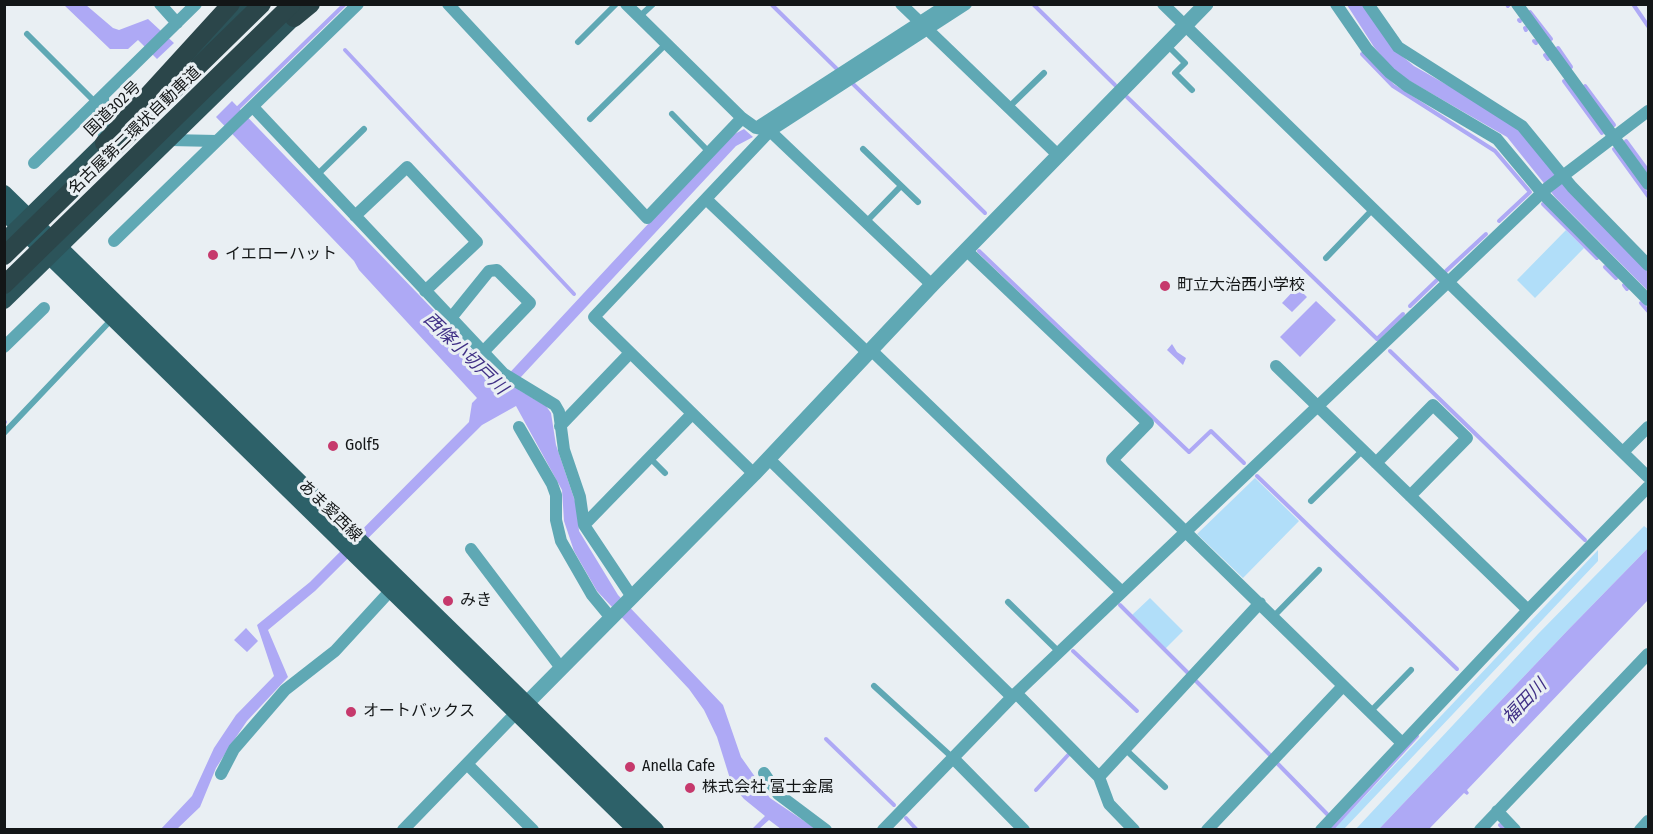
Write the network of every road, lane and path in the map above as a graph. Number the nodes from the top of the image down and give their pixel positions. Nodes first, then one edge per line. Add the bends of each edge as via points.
1 (160, 4) edge
2 (196, 4) edge
3 (231, 4) edge
4 (247, 4) edge
5 (262, 4) edge
6 (309, 4) edge
7 (358, 4) edge
8 (448, 4) edge
9 (616, 4) edge
10 (626, 4) edge
11 (653, 4) edge
12 (901, 4) edge
13 (948, 4) edge
14 (966, 4) edge
15 (1163, 4) edge
16 (1206, 4) edge
17 (1336, 4) edge
18 (1368, 4) edge
19 (1517, 4) edge
20 (293, 11) edge
21 (639, 17) junction
22 (177, 23) junction
23 (1185, 25) junction
24 (924, 26) junction
25 (27, 34) dead end
26 (578, 42) dead end
27 (666, 44) junction
28 (1166, 44) junction
29 (1044, 73) dead end
30 (1192, 90) dead end
31 (99, 100) junction
32 (1008, 108) junction
33 (250, 110) junction
34 (1648, 111) edge
35 (672, 114) dead end
36 (742, 118) junction
37 (590, 119) dead end
38 (756, 128) junction
39 (364, 129) dead end
40 (770, 131) junction
41 (1614, 136) junction
42 (169, 140) junction
43 (218, 141) junction
44 (104, 143) junction
45 (863, 149) dead end
46 (708, 151) junction
47 (1058, 155) junction
48 (34, 163) dead end
49 (317, 175) junction
50 (1560, 176) junction
51 (1648, 183) edge
52 (901, 186) junction
53 (1544, 191) junction
54 (4, 193) edge
55 (706, 199) junction
56 (918, 202) dead end
57 (1374, 209) junction
58 (4, 212) edge
59 (355, 216) junction
60 (24, 222) junction
61 (866, 222) junction
62 (4, 241) edge
63 (114, 242) dead end
64 (966, 250) junction
65 (55, 252) junction
66 (4, 256) edge
67 (1326, 258) dead end
68 (1648, 265) edge
69 (1449, 282) junction
70 (4, 285) edge
71 (932, 285) junction
72 (425, 291) junction
73 (1648, 300) edge
74 (4, 301) edge
75 (44, 308) dead end
76 (113, 318) junction
77 (451, 318) junction
78 (4, 347) edge
79 (483, 352) junction
80 (869, 352) junction
81 (630, 353) junction
82 (1276, 366) dead end
83 (1317, 406) junction
84 (692, 414) junction
85 (560, 426) junction
86 (519, 427) dead end
87 (1648, 427) edge
88 (4, 433) edge
89 (1363, 450) junction
90 (1623, 452) junction
91 (650, 458) junction
92 (769, 459) junction
93 (1376, 463) junction
94 (665, 473) dead end
95 (754, 474) junction
96 (1648, 477) edge
97 (1648, 487) edge
98 (1410, 496) junction
99 (1311, 501) dead end
100 (584, 525) junction
101 (1186, 531) junction
102 (354, 544) junction
103 (471, 549) dead end
104 (1319, 570) dead end
105 (392, 590) junction
106 (1122, 592) junction
107 (630, 599) junction
108 (1008, 602) dead end
109 (1260, 603) junction
110 (1528, 610) junction
111 (613, 616) junction
112 (1273, 617) junction
113 (1059, 652) junction
114 (1648, 654) edge
115 (561, 668) junction
116 (1411, 670) dead end
117 (874, 686) dead end
118 (1343, 686) junction
119 (1014, 695) junction
120 (522, 708) junction
121 (1370, 712) junction
122 (1402, 744) junction
123 (1125, 749) junction
124 (952, 758) junction
125 (466, 764) junction
126 (764, 773) dead end
127 (221, 774) dead end
128 (1099, 777) junction
129 (1165, 787) dead end
130 (1497, 812) junction
131 (1648, 821) edge
132 (404, 830) edge
133 (533, 830) edge
134 (636, 830) edge
135 (656, 830) edge
136 (826, 830) edge
137 (883, 830) edge
138 (1024, 830) edge
139 (1134, 830) edge
140 (1207, 830) edge
141 (1321, 830) edge
142 (1480, 830) edge
143 (1515, 830) edge
144 (1640, 830) edge

1 - 22 street
2 - 22 street
3 - 44 highway
4 - 44 highway, 国道302号
5 - 66 highway, 名古屋第二環状自動車道, bridge
6 - 20 highway, 名古屋第二環状自動車道
7 - 33 street
8 - 46 street via 647,218
9 - 26 lane
10 - 21 street
11 - 21 lane
12 - 24 street
13 - 24 street
14 - 24 street
15 - 23 street
16 - 23 street
17 - 53 street via 1367,49 1390,73 1497,139
18 - 50 street via 1398,47 1515,119
19 - 41 street
20 - 42 highway
20 - 70 highway, 名古屋第二環状自動車道, bridge
21 - 27 street
22 - 31 street
23 - 28 street
23 - 57 street
24 - 32 street
24 - 38 street
24 - 40 street
25 - 31 lane
27 - 36 street
27 - 37 lane
28 - 30 lane via 1185,63 1175,73
28 - 47 street
29 - 32 lane
31 - 44 street
31 - 48 street
32 - 47 street
33 - 43 street
33 - 49 street
34 - 41 street
35 - 46 lane
36 - 38 street
36 - 46 street
38 - 40 street
39 - 49 lane
40 - 55 street
40 - 61 street
41 - 50 street
41 - 51 street
42 - 43 street
42 - 65 highway
43 - 63 street
44 - 60 highway, 国道302号
45 - 52 lane
47 - 64 street
49 - 59 street
50 - 53 street
50 - 68 street
52 - 56 lane
52 - 61 lane
53 - 69 street
53 - 73 street
54 - 60 main road, あま愛西線
55 - 80 street
55 - 81 street via 594,317
57 - 67 lane
57 - 69 street
58 - 60 main road, あま愛西線
59 - 72 street
59 - 72 street via 406,167 477,242
60 - 62 highway, 国道302号
60 - 65 main road, あま愛西線
61 - 71 street
64 - 71 street
64 - 101 street via 1148,423 1112,460
65 - 74 highway
65 - 76 main road, あま愛西線
65 - 102 main road, あま愛西線
69 - 83 street
69 - 90 street
71 - 80 street
72 - 77 street
75 - 78 street
76 - 88 lane
76 - 102 main road, あま愛西線
77 - 79 street
77 - 79 street via 489,271 497,270 530,303
79 - 85 street via 504,374 555,405
80 - 92 street
80 - 106 street
81 - 84 street
81 - 85 street
82 - 83 street
83 - 89 street
83 - 101 street
84 - 91 street
84 - 95 street
85 - 100 street
86 - 111 street via 552,484 561,541 592,595
87 - 90 street
89 - 93 street
89 - 99 lane
90 - 96 street
91 - 94 lane
91 - 100 street
92 - 95 street
92 - 119 street
93 - 98 street
93 - 98 street via 1433,405 1459,430 1467,438
95 - 107 street
97 - 110 street
98 - 110 street
100 - 107 street
101 - 106 street
101 - 109 street
102 - 105 main road, あま愛西線
102 - 120 main road, あま愛西線
103 - 115 street
104 - 112 lane
105 - 120 main road, あま愛西線
105 - 127 street via 335,651 290,684 234,749
106 - 113 street
107 - 111 street
108 - 113 lane
109 - 112 street
109 - 123 street
110 - 122 street
111 - 115 street
112 - 118 street
113 - 119 street
114 - 130 street
115 - 120 street
116 - 121 lane
117 - 124 lane
118 - 121 street
118 - 140 street
119 - 124 street
119 - 128 street
120 - 125 street
120 - 134 main road, あま愛西線
120 - 135 main road, あま愛西線
121 - 122 street
122 - 141 street
123 - 128 street
123 - 129 lane
124 - 137 street
124 - 138 street
125 - 132 street
125 - 133 street
126 - 136 street via 778,794
128 - 139 street via 1109,804
130 - 142 street
130 - 143 street
131 - 144 street

